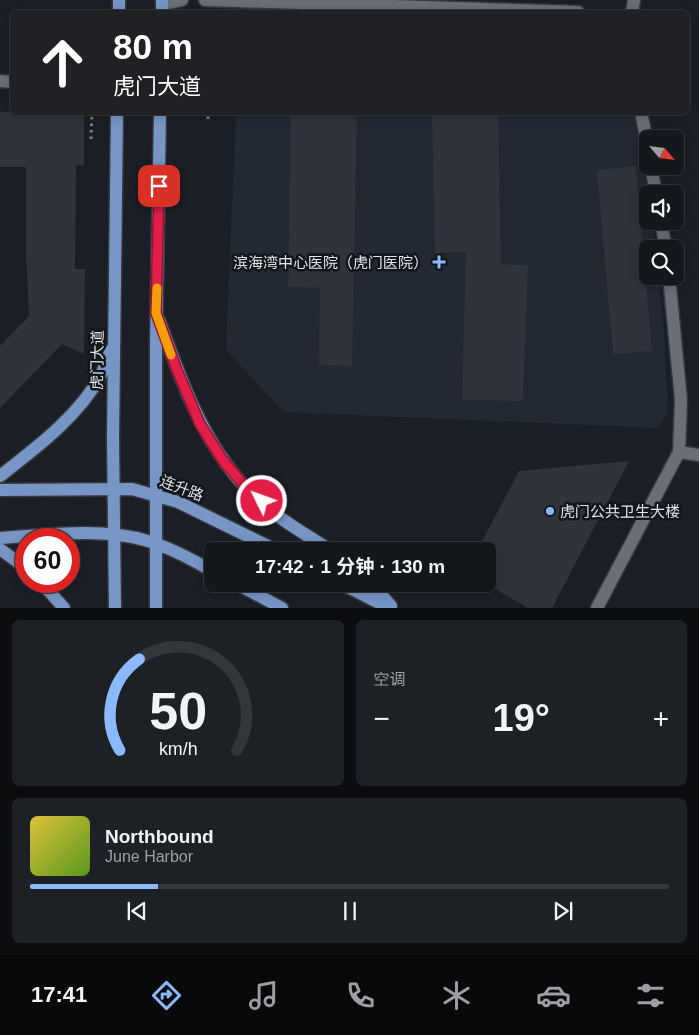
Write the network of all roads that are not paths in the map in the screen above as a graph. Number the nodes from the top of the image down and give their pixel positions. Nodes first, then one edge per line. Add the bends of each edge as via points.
1 (182, 0) edge
2 (205, 0) edge
3 (162, 5) edge
4 (516, 10) edge
5 (117, 115) edge
6 (160, 115) edge
7 (642, 115) edge
8 (645, 130) edge
9 (670, 285) edge
10 (156, 313) junction
11 (114, 340) junction
12 (679, 452) junction
13 (699, 455) edge
14 (0, 476) edge
15 (114, 488) junction
16 (0, 490) edge
17 (156, 494) junction
18 (114, 536) junction
19 (0, 538) edge
20 (260, 542) edge
21 (318, 542) edge
22 (156, 544) junction
23 (0, 549) edge
24 (15, 560) edge
25 (204, 567) edge
26 (252, 592) edge
27 (358, 592) edge
28 (378, 592) edge
29 (51, 593) edge
30 (64, 608) edge
31 (116, 608) edge
32 (156, 608) edge
33 (282, 608) edge
34 (391, 608) edge
35 (597, 608) edge

1 - 3 street
2 - 4 street
5 - 11 main road, 虎门大道
6 - 10 main road
7 - 8 street
9 - 12 street via 681,400
10 - 17 main road
10 - 21 main road via 200,424 222,459 247,489
11 - 14 main road via 101,376 73,413
11 - 15 main road, 虎门大道
12 - 13 street
12 - 35 street
15 - 16 main road, 连升路
15 - 17 main road, 连升路
15 - 18 main road, 虎门大道
17 - 20 main road, 连升路
17 - 22 main road
18 - 19 main road via 68,534
18 - 22 main road
18 - 31 main road, 虎门大道
22 - 25 main road
22 - 32 main road
23 - 24 main road
26 - 33 main road
27 - 34 main road
28 - 34 main road
29 - 30 main road

